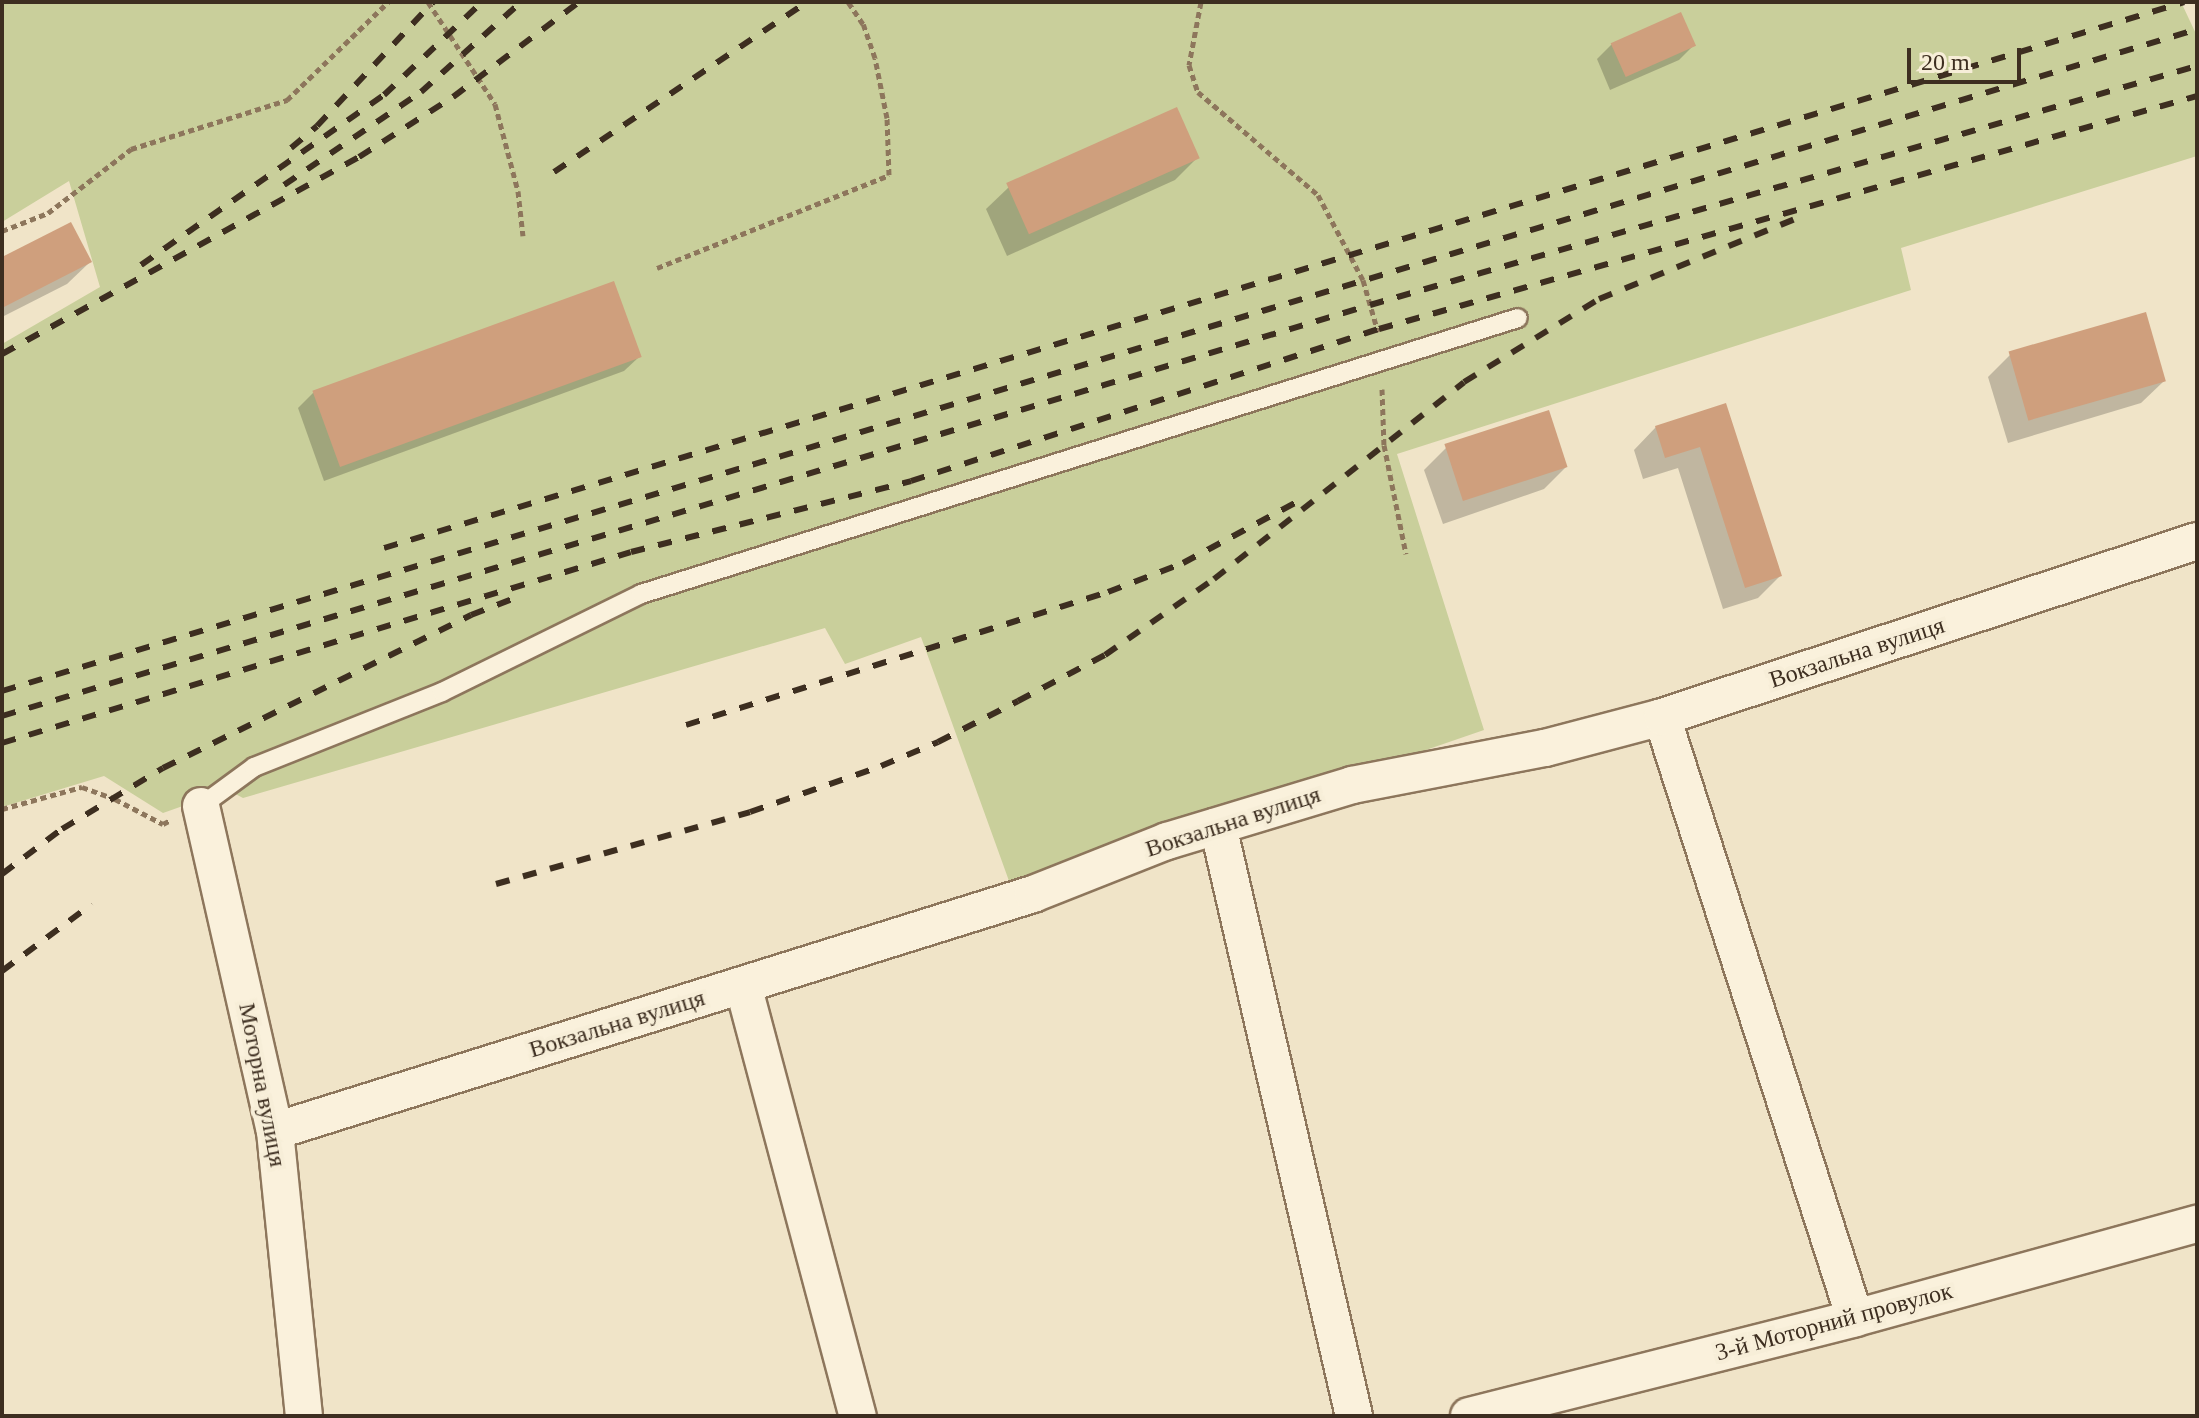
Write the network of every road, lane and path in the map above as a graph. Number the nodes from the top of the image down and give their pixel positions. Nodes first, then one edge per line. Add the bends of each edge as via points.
1 (388, 2) edge
2 (428, 2) edge
3 (848, 2) edge
4 (1201, 2) edge
5 (2, 231) edge
6 (523, 236) dead end
7 (657, 268) dead end
8 (1518, 318) dead end
9 (1375, 364) junction
10 (2197, 541) edge
11 (1406, 554) dead end
12 (1662, 717) junction
13 (201, 806) junction
14 (2, 809) edge
15 (1218, 826) junction
16 (743, 985) junction
17 (275, 1131) junction
18 (2197, 1224) edge
19 (1855, 1318) junction
20 (304, 1416) edge
21 (858, 1416) edge
22 (1354, 1416) edge
23 (1469, 1416) edge

1 - 5 path via 287,100 131,149 48,213
2 - 6 path via 495,104 518,191
3 - 7 path via 875,58 887,118 889,175
4 - 9 path via 1189,65 1198,92 1318,195 1363,280 1379,329
8 - 9 lane
9 - 11 path via 1382,389 1384,445
9 - 13 lane via 641,594 442,692 254,767
10 - 12 street, Вокзальна вулиця
12 - 15 street, Вокзальна вулиця via 1545,748 1352,785
12 - 19 street
13 - 14 path via 163,824 82,787
13 - 17 street, Моторна вулиця
15 - 16 street, Вокзальна вулиця via 1033,894
15 - 22 street
16 - 17 street, Вокзальна вулиця
16 - 21 street
17 - 20 street, Моторна вулиця
18 - 19 street, 3-й Моторний провулок
19 - 23 street, 3-й Моторний провулок

